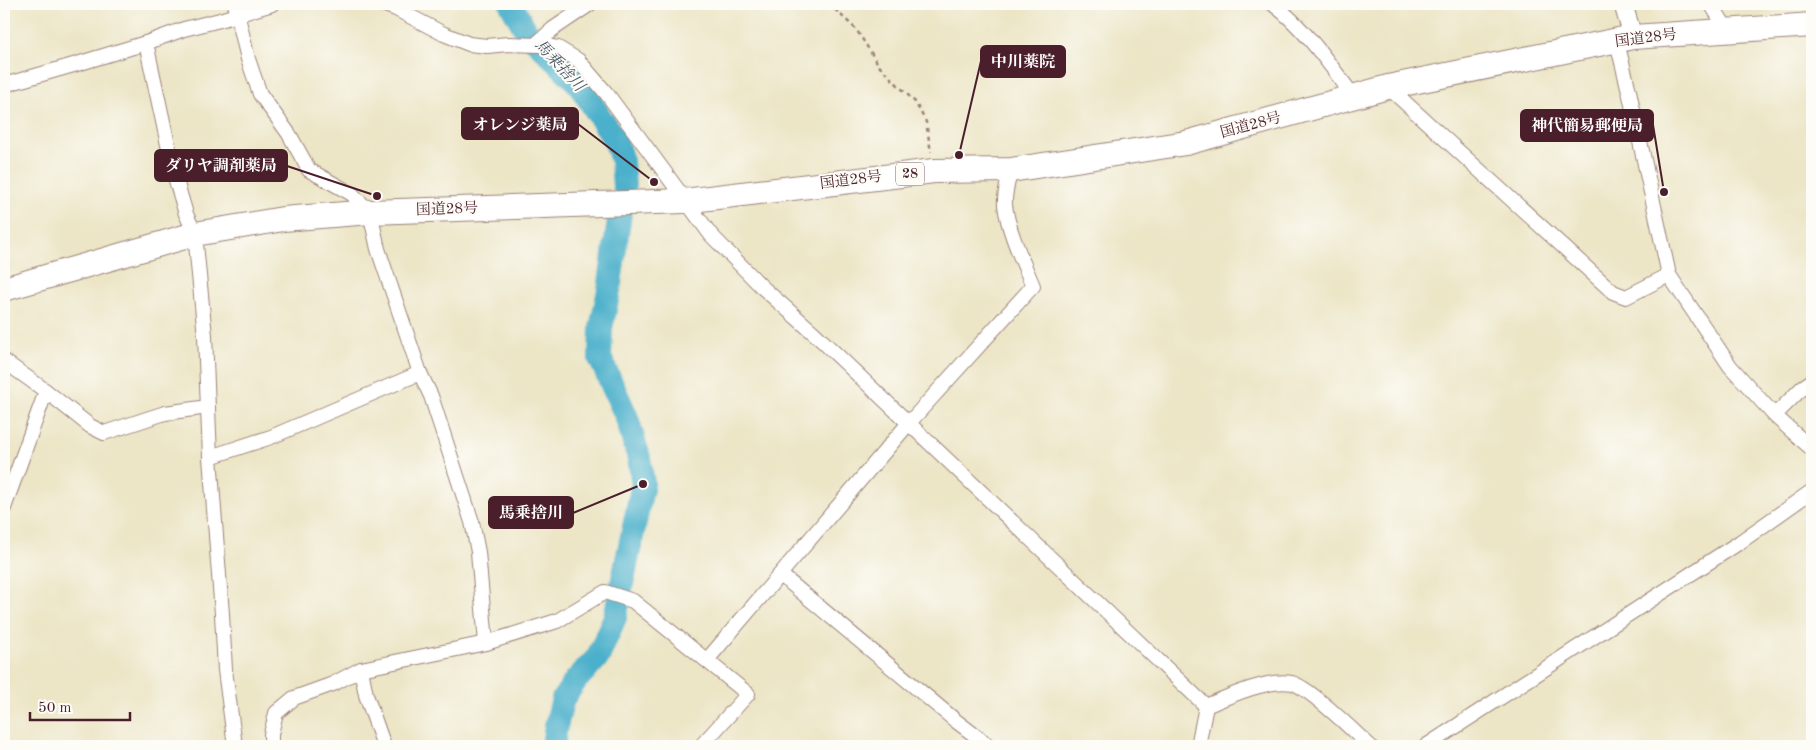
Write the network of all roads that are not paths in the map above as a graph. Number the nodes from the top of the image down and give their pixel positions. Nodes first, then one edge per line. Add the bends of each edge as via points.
1 (272, 4) edge
2 (382, 4) edge
3 (590, 4) edge
4 (1273, 4) edge
5 (1623, 4) edge
6 (1712, 4) edge
7 (236, 9) edge
8 (1812, 25) edge
9 (1728, 31) junction
10 (1625, 39) junction
11 (146, 43) junction
12 (536, 44) junction
13 (4, 85) edge
14 (1388, 87) junction
15 (1354, 97) junction
16 (1011, 170) junction
17 (684, 201) junction
18 (370, 212) junction
19 (195, 234) junction
20 (1669, 275) junction
21 (4, 289) edge
22 (4, 361) edge
23 (420, 372) junction
24 (1812, 380) edge
25 (46, 390) junction
26 (208, 407) junction
27 (1775, 415) junction
28 (908, 424) junction
29 (1812, 448) edge
30 (210, 457) junction
31 (1812, 491) edge
32 (4, 508) edge
33 (780, 575) junction
34 (486, 644) junction
35 (708, 660) junction
36 (361, 669) junction
37 (1206, 706) junction
38 (1431, 745) edge
39 (235, 746) edge
40 (271, 746) edge
41 (384, 746) edge
42 (701, 746) edge
43 (989, 746) edge
44 (1198, 746) edge
45 (1370, 746) edge

1 - 7 street
2 - 12 street via 469,44
3 - 12 street
4 - 15 street via 1323,55
5 - 10 street
6 - 9 street
7 - 11 street
7 - 18 street via 260,94 289,134 309,170 352,194
8 - 9 highway, 国道28号 / 28
9 - 10 highway, 国道28号 / 28
10 - 14 highway, 国道28号 / 28
10 - 20 street via 1630,90
11 - 13 street
11 - 19 street via 175,177
12 - 17 street via 558,48 578,60 607,94
14 - 15 highway, 国道28号 / 28
14 - 20 street via 1613,292 1626,297
15 - 16 highway, 国道28号 / 28 via 1186,143
16 - 17 highway, 国道28号 / 28 via 934,171
16 - 28 street via 1005,205 1017,248 1033,286
17 - 18 highway, 国道28号 / 28
17 - 28 street via 717,242 762,287
18 - 19 highway, 国道28号 / 28 via 283,219
18 - 23 street via 378,249
19 - 21 highway, 国道28号 / 28
19 - 26 street
20 - 27 street via 1730,366
22 - 25 street
23 - 30 street via 271,437
23 - 34 street via 431,396 472,522 478,552
24 - 27 street
25 - 26 street via 90,426 104,432 165,413
25 - 32 street
26 - 30 street
27 - 29 street
28 - 33 street
28 - 37 street
30 - 39 street via 225,670
31 - 38 street
33 - 35 street
33 - 43 street
34 - 35 street via 557,621 605,592 632,601
34 - 36 street
35 - 42 street via 748,694
36 - 40 street via 285,705 276,713
36 - 41 street via 366,695
37 - 44 street
37 - 45 street via 1269,684 1292,683 1307,690

